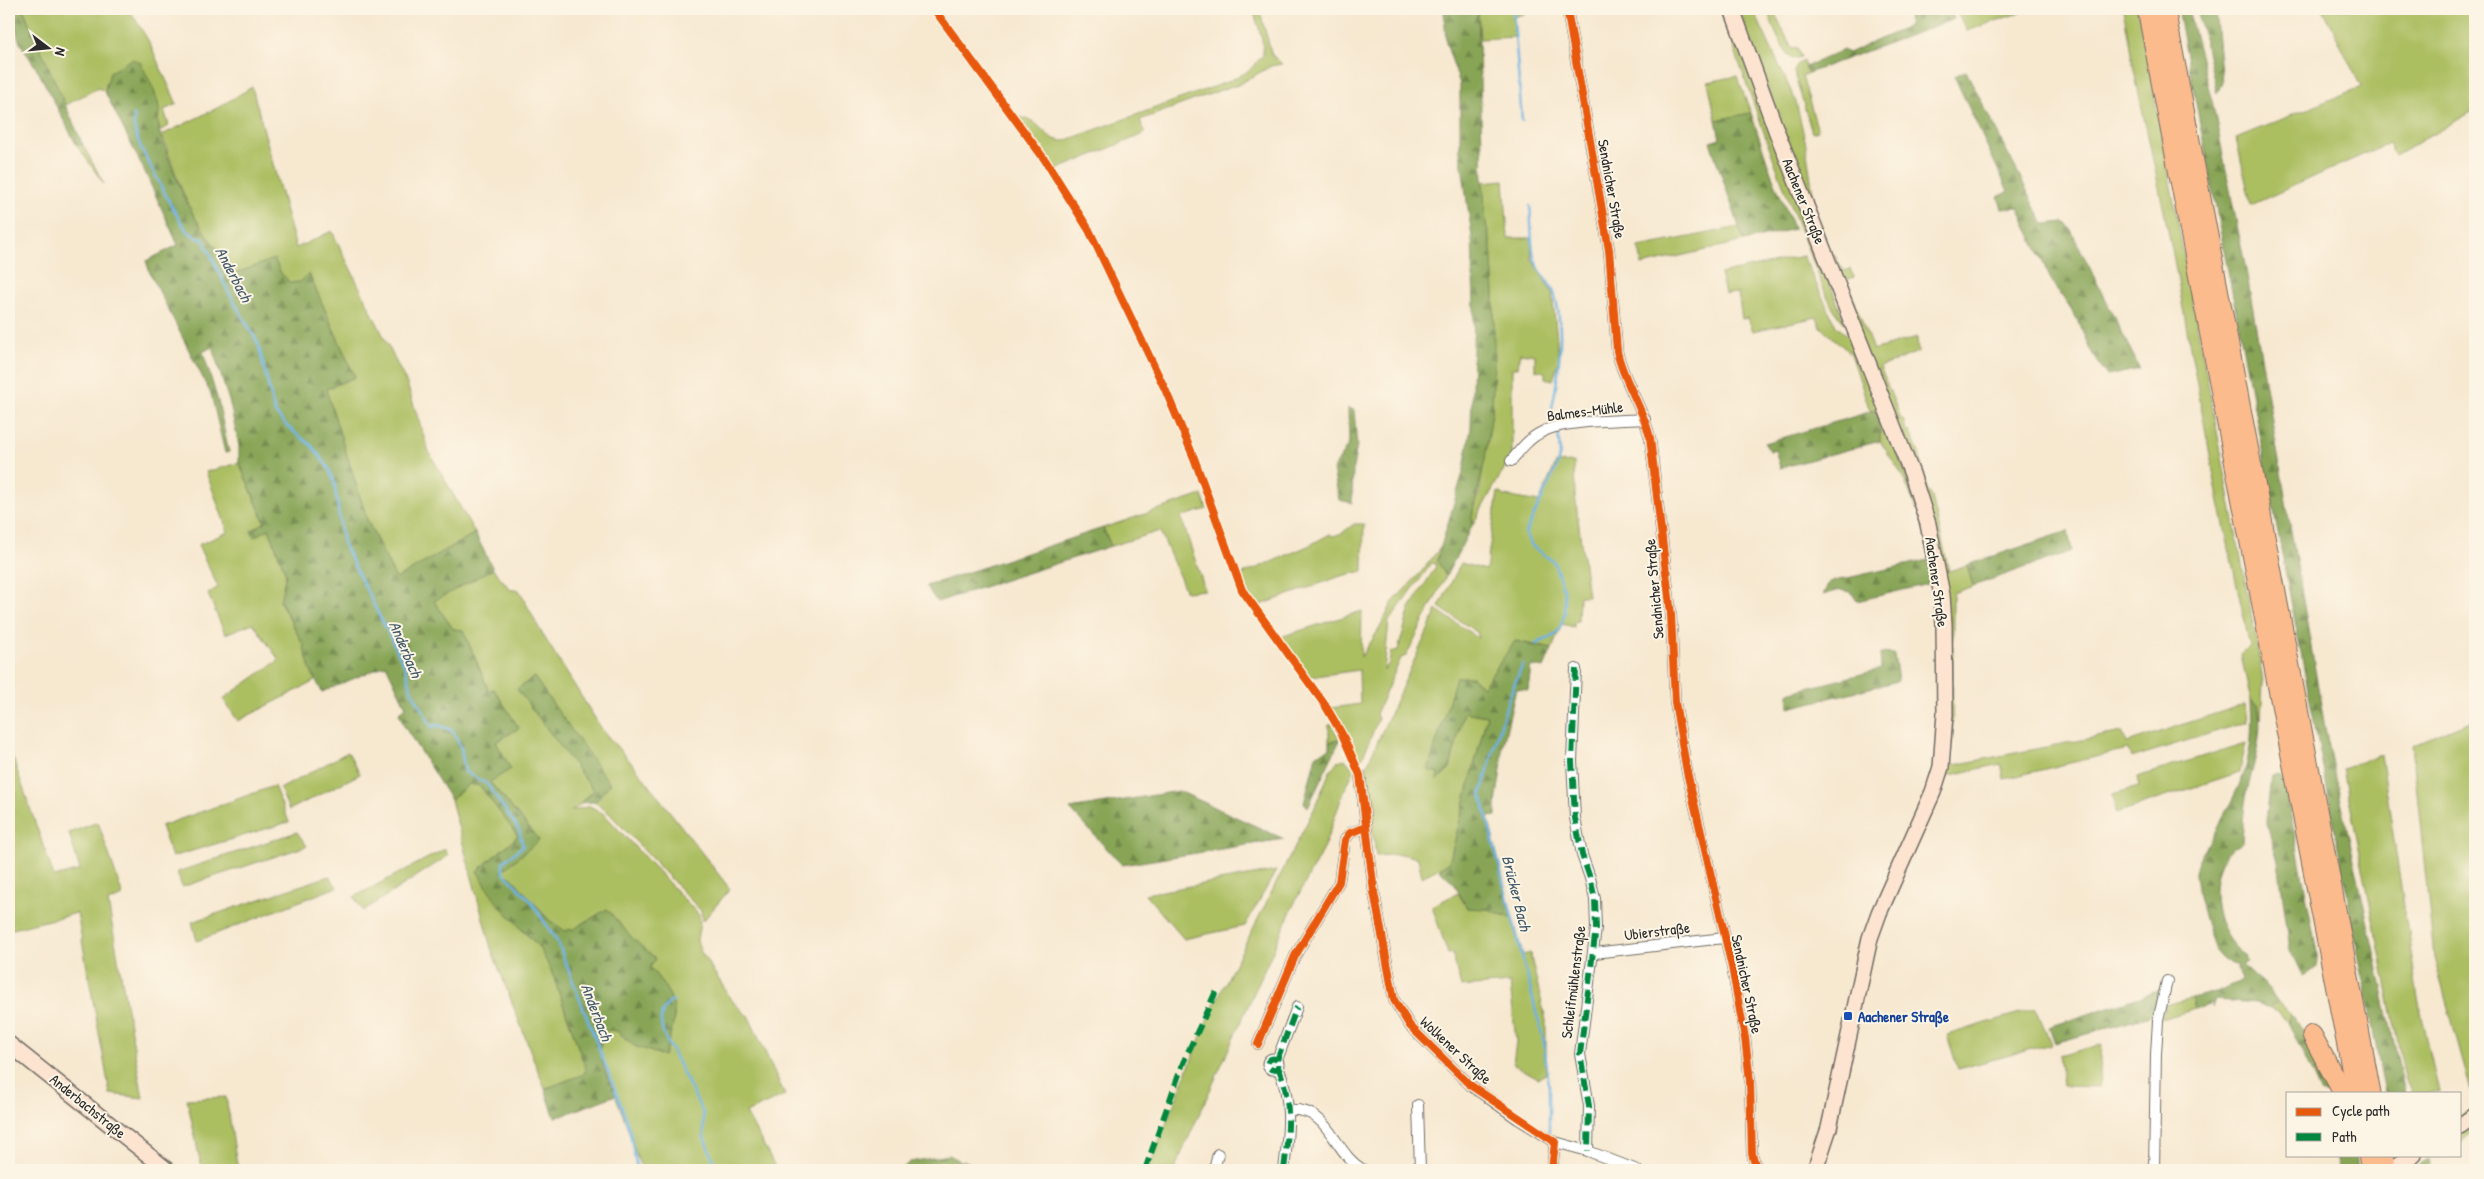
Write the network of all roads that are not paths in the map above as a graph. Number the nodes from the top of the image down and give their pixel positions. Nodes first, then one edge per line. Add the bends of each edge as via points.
1 (1567, 9) edge
2 (1732, 9) edge
3 (2147, 9) edge
4 (2164, 9) edge
5 (1645, 419) junction
6 (1511, 460) dead end
7 (2263, 605) junction
8 (1576, 670) dead end
9 (2267, 700) dead end
10 (1360, 774) dead end
11 (1366, 828) junction
12 (1724, 938) junction
13 (1594, 953) junction
14 (2167, 981) dead end
15 (1296, 1007) dead end
16 (2312, 1035) dead end
17 (9, 1044) edge
18 (1258, 1044) dead end
19 (2342, 1092) edge
20 (2356, 1092) edge
21 (2371, 1092) edge
22 (1418, 1105) dead end
23 (1288, 1110) junction
24 (2475, 1115) edge
25 (2462, 1125) edge
26 (1555, 1142) junction
27 (1588, 1151) junction
28 (1218, 1154) dead end
29 (2409, 1156) edge
30 (2376, 1163) edge
31 (167, 1170) edge
32 (1214, 1170) edge
33 (1284, 1170) edge
34 (1364, 1170) edge
35 (1420, 1170) edge
36 (1552, 1170) edge
37 (1637, 1170) edge
38 (1757, 1170) edge
39 (1816, 1170) edge
40 (2154, 1170) edge

1 - 5 street, Sendnicher Straße via 1609,250 1617,351
2 - 39 main road, Aachener Straße via 1772,120 1912,474 1936,559 1944,625 1945,714 1940,767 1933,792 1870,938 1829,1128
3 - 7 highway
4 - 21 highway
5 - 6 street, Balmes-Mühle via 1544,430
5 - 12 street, Sendnicher Straße via 1664,540 1675,702
7 - 9 highway
7 - 20 highway
8 - 13 street, Schleifmühlenstraße via 1573,790 1582,855 1594,899
10 - 11 street, Wolkener Straße
11 - 18 street via 1350,833 1345,840 1339,882 1294,956
11 - 26 street, Wolkener Straße via 1394,1000 1410,1026 1470,1085
12 - 13 street, Ubierstraße
12 - 38 street, Sendnicher Straße via 1745,1038 1752,1154
13 - 27 street, Schleifmühlenstraße via 1580,1054 1589,1106
14 - 40 street via 2158,1021
15 - 23 street via 1278,1063 1285,1082
16 - 19 highway
17 - 31 main road, Anderbachstraße
22 - 35 street
23 - 33 street
23 - 34 street via 1302,1109 1316,1116
24 - 25 main road
26 - 27 street, Wolkener Straße
26 - 36 street
27 - 37 street, Wolkener Straße
28 - 32 street
29 - 30 main road

